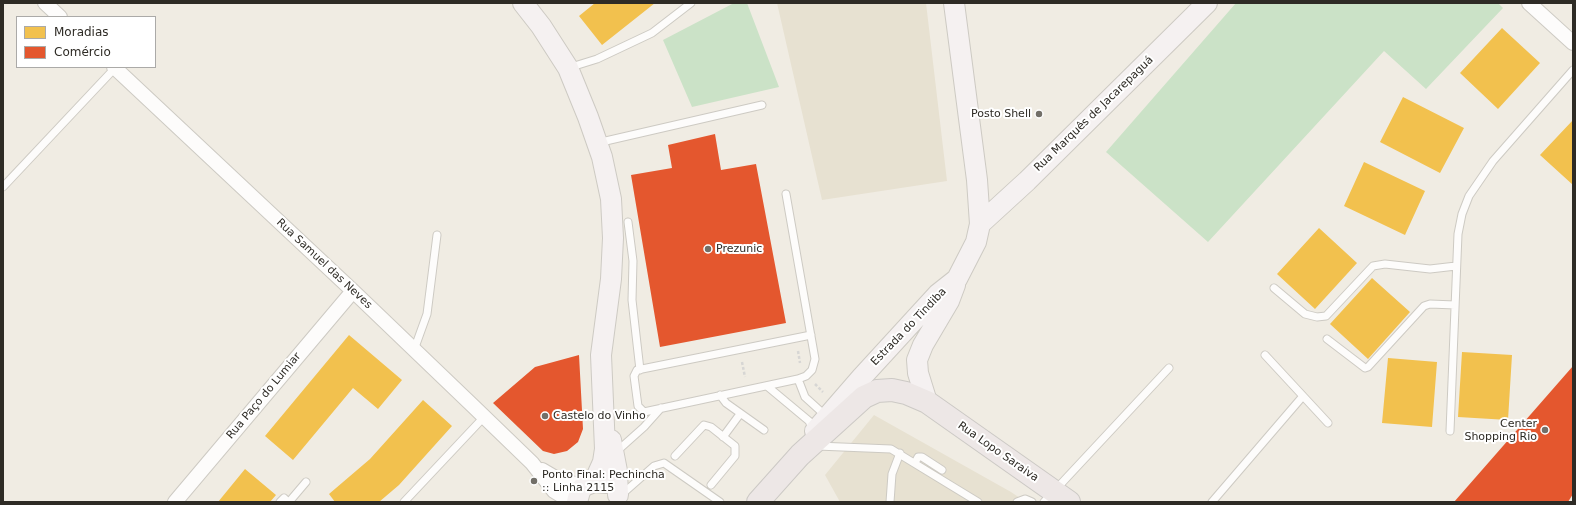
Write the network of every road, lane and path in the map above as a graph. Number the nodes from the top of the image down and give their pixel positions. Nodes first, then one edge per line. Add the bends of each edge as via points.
1 (45, 3) edge
2 (523, 3) edge
3 (691, 3) edge
4 (954, 3) edge
5 (1529, 3) edge
6 (1200, 6) edge
7 (59, 16) edge
8 (1573, 43) edge
9 (115, 68) edge
10 (568, 68) junction
11 (1573, 70) edge
12 (762, 105) dead end
13 (597, 143) junction
14 (3, 187) edge
15 (786, 194) dead end
16 (628, 222) dead end
17 (980, 224) junction
18 (437, 235) dead end
19 (1456, 266) junction
20 (957, 280) junction
21 (1274, 288) dead end
22 (353, 291) junction
23 (1455, 305) junction
24 (811, 335) junction
25 (796, 338) junction
26 (1327, 339) dead end
27 (414, 350) junction
28 (1266, 355) dead end
29 (1169, 368) dead end
30 (640, 370) junction
31 (806, 376) junction
32 (798, 379) junction
33 (767, 386) junction
34 (720, 395) junction
35 (1303, 396) junction
36 (927, 402) junction
37 (661, 408) junction
38 (740, 414) junction
39 (484, 417) junction
40 (827, 417) junction
41 (604, 419) junction
42 (1328, 423) dead end
43 (764, 430) dead end
44 (1450, 431) dead end
45 (723, 437) junction
46 (808, 444) junction
47 (900, 453) junction
48 (614, 454) junction
49 (675, 456) dead end
50 (532, 463) junction
51 (915, 463) junction
52 (942, 470) dead end
53 (306, 482) dead end
54 (711, 485) dead end
55 (585, 490) edge
56 (618, 498) edge
57 (1055, 498) edge
58 (174, 502) edge
59 (280, 502) edge
60 (289, 502) edge
61 (404, 502) edge
62 (572, 502) edge
63 (720, 502) edge
64 (758, 502) edge
65 (890, 502) edge
66 (978, 502) edge
67 (1017, 502) edge
68 (1032, 502) edge
69 (1212, 502) edge

1 - 7 street
2 - 10 street
3 - 10 lane via 652,33 597,59
4 - 17 street, Estrada do Tindiba via 977,173
5 - 8 street
6 - 17 street, Rua Marquês de Jacarepaguá via 1027,181
9 - 14 lane
9 - 22 street, Rua Samuel das Neves
10 - 13 street
11 - 19 lane via 1493,161 1469,196 1458,234
12 - 13 lane
13 - 41 street via 611,199 613,238 611,279 601,355
15 - 24 lane
16 - 30 lane via 633,261 632,300
17 - 20 street, Estrada do Tindiba via 976,242
18 - 27 lane via 427,314
19 - 21 lane via 1430,269 1385,264 1373,266 1326,316 1305,314
19 - 23 lane
20 - 36 street via 949,301 923,344 917,360 918,373
20 - 40 street, Estrada do Tindiba via 938,294
22 - 27 street, Rua Samuel das Neves
22 - 58 street, Rua Paço do Lumiar
23 - 26 lane via 1424,306 1365,368
23 - 44 lane
24 - 25 lane
24 - 31 lane via 814,365
25 - 30 lane
25 - 31 path via 801,371
27 - 39 street, Rua Samuel das Neves
28 - 35 lane
29 - 57 lane
30 - 37 lane via 634,376 640,410 644,412
31 - 32 lane
32 - 33 lane
32 - 40 lane via 805,397
33 - 34 lane
33 - 46 lane via 809,421
34 - 37 lane
34 - 38 lane
35 - 42 lane
35 - 69 lane
36 - 46 main road, Rua Lopo Saraiva via 899,392 877,391 864,397
36 - 57 main road, Rua Lopo Saraiva
37 - 48 lane
38 - 43 lane
38 - 45 lane
39 - 50 street, Rua Samuel das Neves
39 - 61 lane
40 - 46 street, Estrada do Tindiba
41 - 48 street
41 - 55 street via 603,462
45 - 49 lane via 711,427 704,425
45 - 54 lane via 735,446 735,456
46 - 47 lane via 886,448
46 - 64 main road, Estrada do Tindiba
47 - 51 lane
47 - 65 lane via 892,474
48 - 56 street
50 - 55 street, Rua Samuel das Neves via 559,480
50 - 62 street, Rua Samuel das Neves via 554,491
51 - 52 lane via 918,457 922,457
51 - 66 lane
53 - 60 lane
55 - 56 street via 609,484
56 - 63 lane via 654,466 664,463
59 - 60 lane via 284,498
67 - 68 lane

